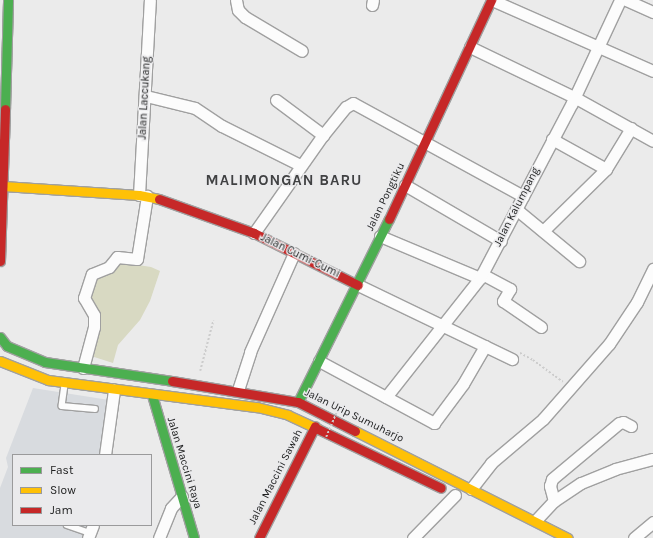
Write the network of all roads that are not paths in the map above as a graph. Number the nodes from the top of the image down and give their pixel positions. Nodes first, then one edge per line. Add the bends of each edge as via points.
1 (8, 0) edge
2 (150, 0) edge
3 (236, 0) edge
4 (492, 0) edge
5 (620, 0) edge
6 (626, 0) edge
7 (653, 12) edge
8 (470, 47) junction
9 (599, 47) junction
10 (302, 51) dead end
11 (3, 66) edge
12 (653, 71) edge
13 (146, 96) junction
14 (574, 97) junction
15 (276, 100) dead end
16 (631, 128) junction
17 (323, 135) junction
18 (552, 139) junction
19 (426, 141) junction
20 (653, 141) edge
21 (2, 154) edge
22 (300, 165) junction
23 (606, 169) junction
24 (405, 185) junction
25 (3, 186) junction
26 (143, 196) junction
27 (523, 196) junction
28 (516, 209) junction
29 (543, 231) junction
30 (254, 233) junction
31 (380, 236) junction
32 (500, 241) junction
33 (294, 253) junction
34 (0, 261) edge
35 (579, 261) dead end
36 (653, 269) edge
37 (481, 276) junction
38 (358, 284) junction
39 (648, 286) edge
40 (445, 325) junction
41 (541, 327) dead end
42 (0, 337) edge
43 (485, 346) junction
44 (512, 359) road end
45 (0, 361) edge
46 (319, 361) junction
47 (83, 368) junction
48 (65, 382) junction
49 (114, 390) junction
50 (238, 390) junction
51 (152, 395) junction
52 (386, 397) junction
53 (298, 402) junction
54 (95, 409) dead end
55 (315, 426) junction
56 (631, 426) dead end
57 (105, 454) edge
58 (653, 459) edge
59 (471, 488) junction
60 (182, 496) junction
61 (459, 497) joint
62 (554, 501) junction
63 (536, 520) junction
64 (653, 522) edge
65 (70, 526) edge
66 (90, 532) edge
67 (159, 538) edge
68 (194, 538) edge
69 (259, 538) edge
70 (413, 538) edge
71 (568, 538) edge
72 (634, 538) edge

1 - 11 main road
2 - 13 street, Jalan Laccukang
3 - 10 street via 238,10 245,17
4 - 8 main road, Jalan Pongtiku
4 - 9 street
5 - 9 street, Jalan Kalumpang
6 - 7 street
8 - 14 street
8 - 19 main road, Jalan Pongtiku
9 - 12 street
9 - 14 street, Jalan Kalumpang
11 - 21 main road
13 - 22 street via 195,108 222,126
13 - 26 street, Jalan Laccukang
14 - 16 street
14 - 18 street, Jalan Kalumpang
15 - 17 street
16 - 20 street
16 - 23 street
17 - 19 street via 346,107 353,103
17 - 22 street
18 - 23 street
18 - 27 street, Jalan Kalumpang
19 - 24 main road, Jalan Pongtiku
19 - 27 street
21 - 25 main road
22 - 30 street
23 - 29 street
24 - 31 main road, Jalan Pongtiku
24 - 32 street
25 - 26 main road, Jalan Cumi-Cumi
25 - 34 main road
26 - 30 main road, Jalan Cumi-Cumi via 171,201
26 - 47 street, Jalan Laccukang via 137,259 117,257 109,268 92,274 84,298 94,314 94,327
27 - 28 street, Jalan Kalumpang
28 - 29 street
28 - 32 street, Jalan Kalumpang
29 - 35 street
30 - 33 main road, Jalan Cumi-Cumi
31 - 37 street
31 - 38 main road, Jalan Pongtiku
32 - 37 street, Jalan Kalumpang
33 - 38 main road, Jalan Cumi-Cumi
33 - 50 street via 250,352
36 - 39 street
37 - 40 street, Jalan Kalumpang
37 - 41 street via 510,289 503,301
38 - 40 street, Jalan Cumi-Cumi
38 - 46 main road, Jalan Pongtiku
39 - 59 street via 609,344 571,388 533,429 491,463
40 - 43 street, Jalan Cumi-Cumi
40 - 52 street, Jalan Kalumpang
42 - 47 main road, Jalan Urip Sumuharjo via 7,346 26,355 45,362
43 - 44 street, Jalan Cumi-Cumi
43 - 52 street via 463,384 434,423
45 - 48 main road via 31,375
46 - 52 street
46 - 53 main road, Jalan Pongtiku
47 - 50 main road, Jalan Urip Sumuharjo
48 - 49 main road
48 - 54 lane via 62,406
49 - 51 main road
49 - 57 street
50 - 53 main road, Jalan Urip Sumuharjo
51 - 55 main road via 257,407 288,415
51 - 60 main road, Jalan Maccini Raya
53 - 59 main road, Jalan Urip Sumuharjo
55 - 61 main road
55 - 69 main road, Jalan Maccini Sawah
56 - 62 street via 624,422 620,423 552,479 550,486
58 - 62 street via 615,469 581,483
59 - 63 main road, Jalan Urip Sumuharjo
60 - 67 street via 171,508
60 - 68 main road, Jalan Maccini Raya
61 - 70 street
62 - 63 street
63 - 71 main road, Jalan Urip Sumuharjo
64 - 72 street
65 - 66 lane

